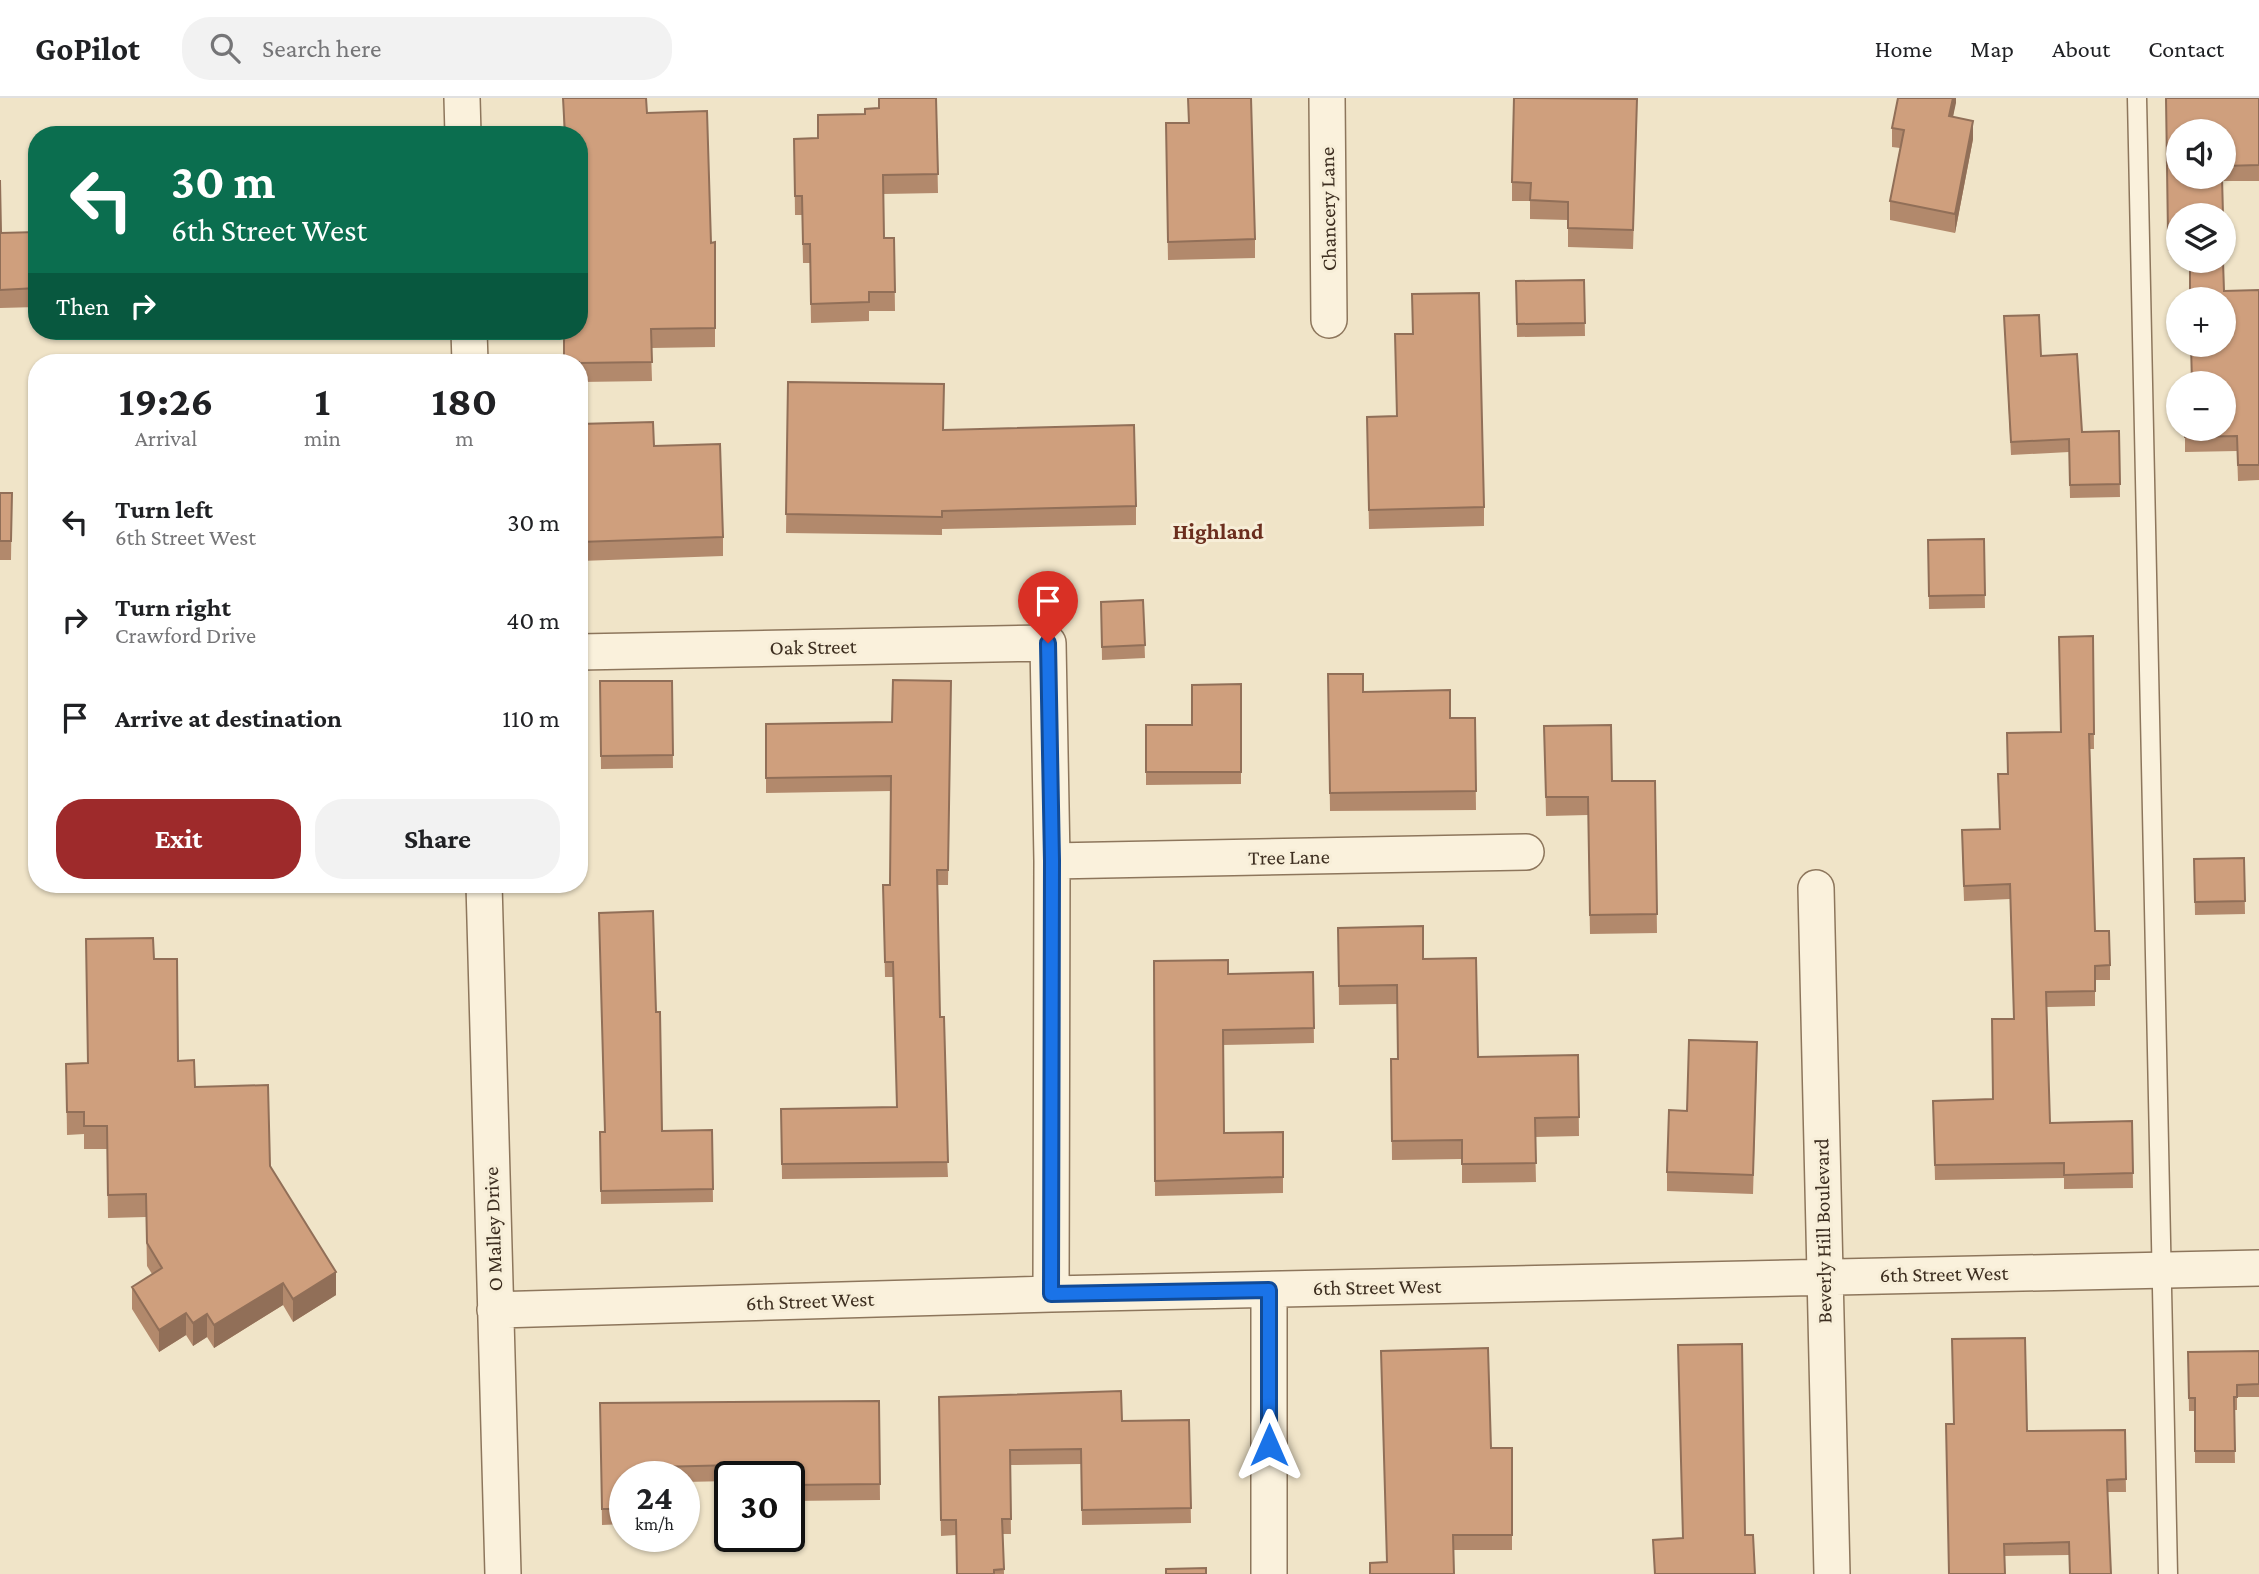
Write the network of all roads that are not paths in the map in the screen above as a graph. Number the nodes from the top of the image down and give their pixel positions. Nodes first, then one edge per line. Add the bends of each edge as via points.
1 (462, 98) edge
2 (1327, 98) edge
3 (2137, 98) edge
4 (463, 126) edge
5 (1329, 320) dead end
6 (588, 652) edge
7 (1526, 852) dead end
8 (1052, 861) junction
9 (1816, 888) dead end
10 (484, 893) edge
11 (2259, 1268) edge
12 (2160, 1272) junction
13 (1824, 1276) junction
14 (1269, 1290) junction
15 (1051, 1294) junction
16 (495, 1310) junction
17 (503, 1574) edge
18 (1269, 1574) edge
19 (1832, 1574) edge
20 (2168, 1574) edge

1 - 4 street
2 - 5 street, Chancery Lane
3 - 12 lane
6 - 8 street, Oak Street via 1048,643
7 - 8 street, Tree Lane
8 - 15 street
9 - 13 street, Beverly Hill Boulevard
10 - 16 street, O Malley Drive
11 - 12 street, 6th Street West
12 - 13 street, 6th Street West
12 - 20 lane
13 - 14 street, 6th Street West
13 - 19 street, Beverly Hill Boulevard
14 - 15 street, 6th Street West
14 - 18 street
15 - 16 street, 6th Street West
16 - 17 street, O Malley Drive

